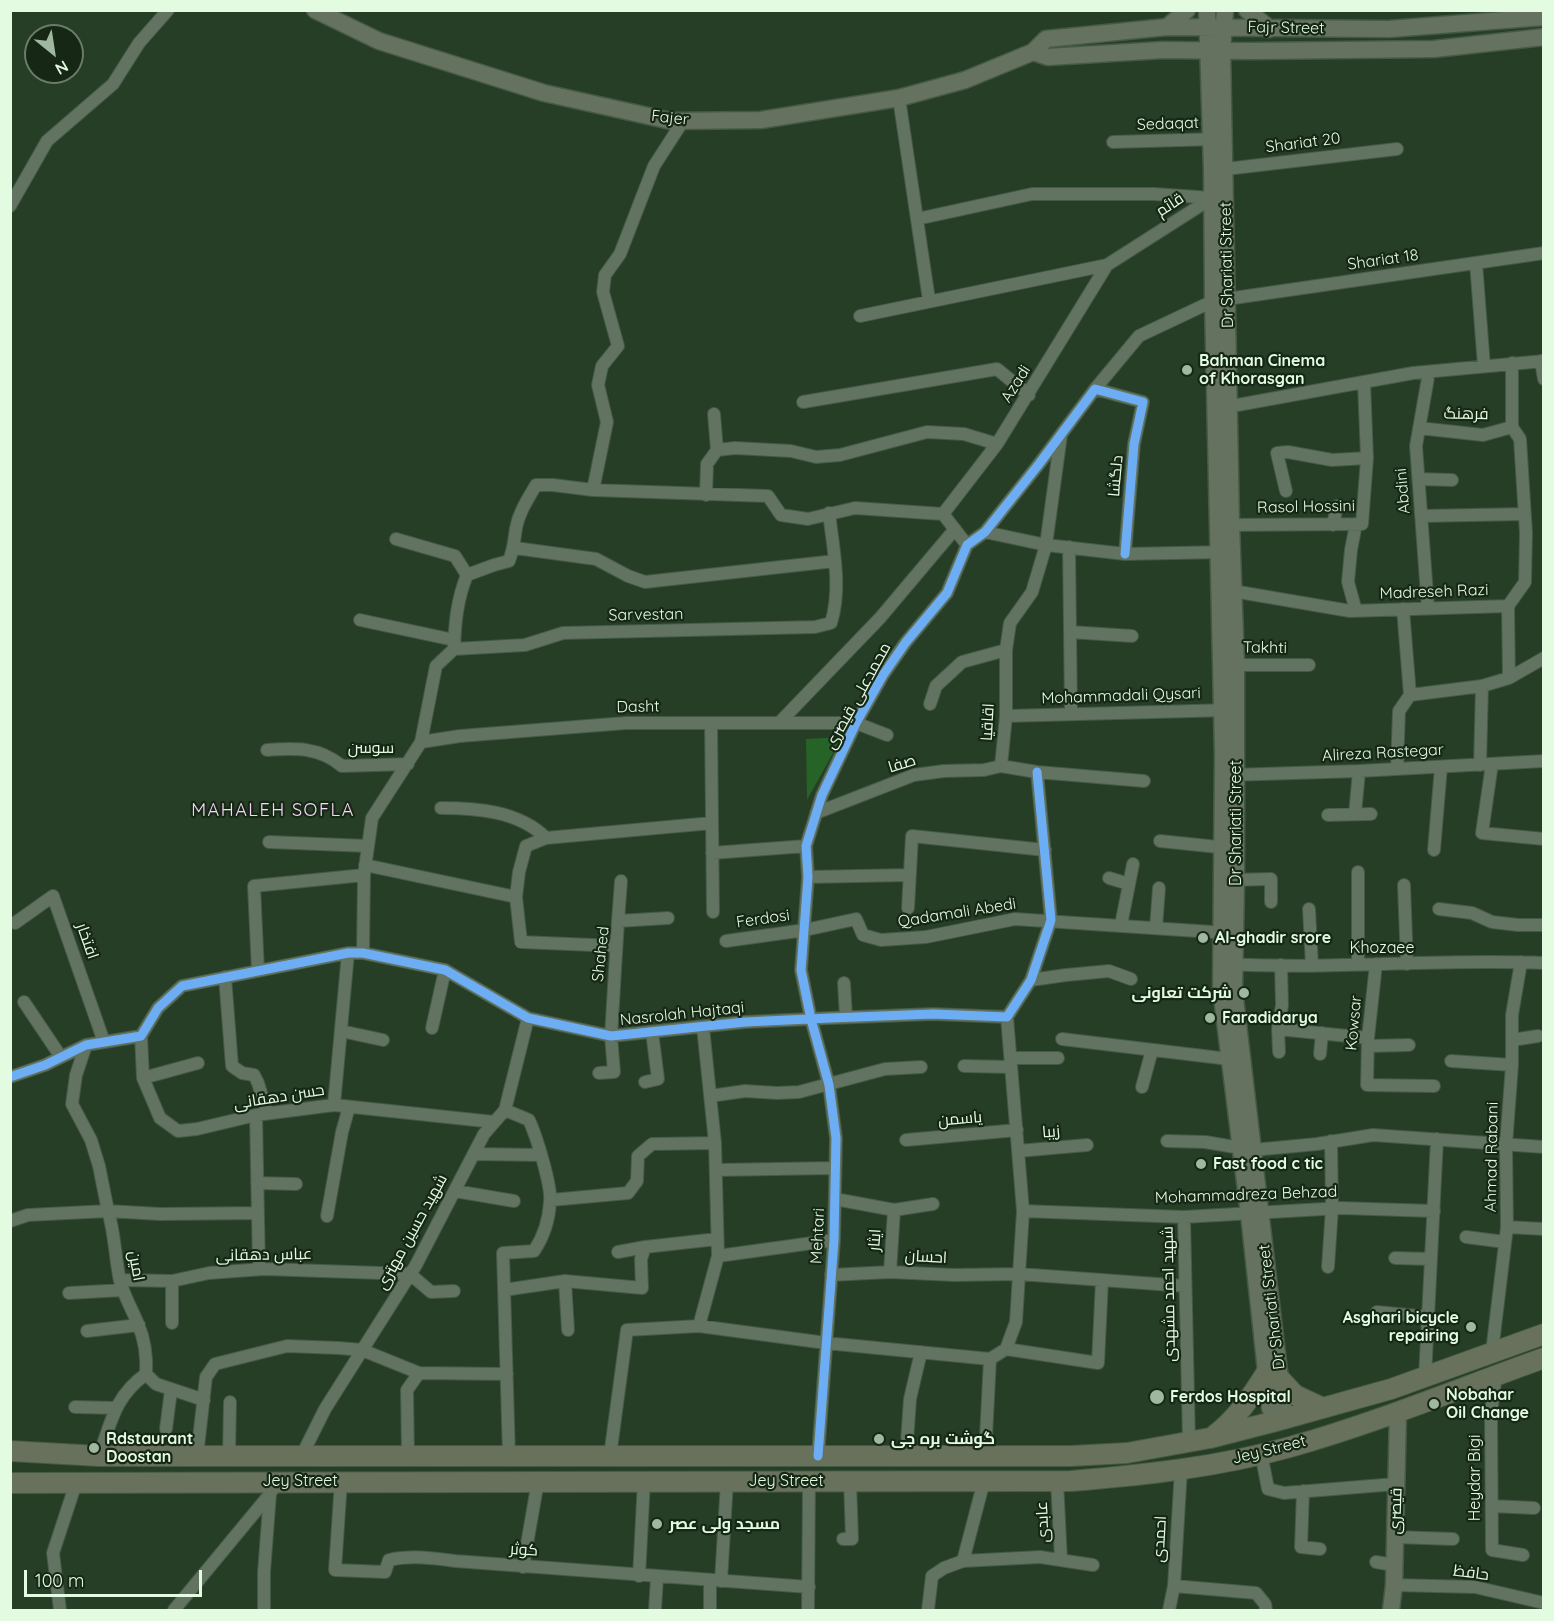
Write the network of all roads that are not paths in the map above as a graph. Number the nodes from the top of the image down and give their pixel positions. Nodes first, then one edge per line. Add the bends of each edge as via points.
1 (168, 10) edge
2 (315, 10) edge
3 (1187, 10) edge
4 (1247, 10) edge
5 (1544, 17) edge
6 (1215, 19) edge
7 (1167, 27) junction
8 (1270, 29) junction
9 (1544, 37) edge
10 (1215, 51) junction
11 (1240, 51) junction
12 (1033, 52) junction
13 (1223, 69) junction
14 (899, 99) junction
15 (683, 121) junction
16 (1217, 139) junction
17 (1113, 142) dead end
18 (1397, 149) dead end
19 (1219, 170) junction
20 (1219, 198) junction
21 (10, 207) edge
22 (917, 219) junction
23 (1544, 253) edge
24 (1476, 263) junction
25 (1107, 265) junction
26 (929, 300) junction
27 (1220, 301) junction
28 (860, 316) dead end
29 (1542, 361) edge
30 (1512, 363) junction
31 (1484, 366) junction
32 (1429, 372) junction
33 (1544, 378) edge
34 (1364, 382) junction
35 (1095, 389) junction
36 (1029, 395) junction
37 (803, 402) dead end
38 (1223, 407) junction
39 (714, 414) dead end
40 (1512, 427) junction
41 (1419, 428) junction
42 (1062, 433) junction
43 (997, 444) junction
44 (717, 450) junction
45 (1367, 458) junction
46 (1419, 479) junction
47 (1452, 480) dead end
48 (593, 490) junction
49 (1286, 491) dead end
50 (706, 495) junction
51 (1336, 506) dead end
52 (829, 513) junction
53 (943, 514) junction
54 (1524, 514) junction
55 (1422, 516) junction
56 (1356, 524) junction
57 (1225, 525) junction
58 (1333, 525) junction
59 (955, 529) junction
60 (985, 532) junction
61 (396, 539) dead end
62 (967, 544) junction
63 (1046, 545) junction
64 (515, 548) junction
65 (1069, 548) junction
66 (1225, 552) junction
67 (1125, 554) junction
68 (835, 561) junction
69 (467, 575) junction
70 (1226, 590) junction
71 (1508, 606) junction
72 (1428, 608) junction
73 (1402, 609) junction
74 (1356, 611) junction
75 (360, 620) dead end
76 (1070, 632) junction
77 (1132, 636) dead end
78 (454, 644) junction
79 (1006, 650) junction
80 (1544, 658) edge
81 (1228, 665) junction
82 (1310, 665) dead end
83 (1509, 678) junction
84 (1482, 686) junction
85 (1410, 695) junction
86 (930, 704) dead end
87 (1229, 710) junction
88 (1071, 714) junction
89 (1006, 716) junction
90 (711, 723) junction
91 (779, 723) junction
92 (856, 723) junction
93 (887, 735) dead end
94 (421, 742) junction
95 (267, 750) dead end
96 (1544, 761) edge
97 (408, 764) junction
98 (1486, 765) junction
99 (1001, 766) junction
100 (1441, 767) junction
101 (1397, 769) junction
102 (1359, 771) junction
103 (1036, 772) junction
104 (1229, 775) junction
105 (1144, 781) dead end
106 (441, 808) dead end
107 (816, 813) junction
108 (1355, 814) junction
109 (1371, 814) dead end
110 (1328, 815) dead end
111 (712, 823) junction
112 (546, 838) junction
113 (1544, 839) edge
114 (1161, 841) dead end
115 (269, 842) dead end
116 (368, 846) junction
117 (806, 846) junction
118 (1229, 848) junction
119 (1045, 850) junction
120 (1434, 850) dead end
121 (712, 853) junction
122 (1133, 864) dead end
123 (364, 870) junction
124 (1358, 872) dead end
125 (908, 876) junction
126 (808, 877) junction
127 (1109, 878) dead end
128 (1230, 880) junction
129 (621, 881) dead end
130 (1129, 884) junction
131 (1404, 885) dead end
132 (1159, 888) dead end
133 (516, 897) junction
134 (1271, 902) dead end
135 (908, 908) dead end
136 (1309, 909) dead end
137 (1439, 909) dead end
138 (713, 912) dead end
139 (668, 918) dead end
140 (1051, 920) junction
141 (618, 921) junction
142 (12, 922) edge
143 (1121, 925) junction
144 (1544, 925) edge
145 (1156, 927) junction
146 (804, 930) junction
147 (1229, 933) junction
148 (726, 941) dead end
149 (616, 946) junction
150 (348, 953) junction
151 (363, 953) junction
152 (1521, 962) junction
153 (1358, 963) junction
154 (1544, 963) edge
155 (1228, 964) junction
156 (1376, 964) junction
157 (1407, 964) junction
158 (1281, 965) junction
159 (1312, 966) junction
160 (445, 970) junction
161 (258, 971) junction
162 (225, 977) junction
163 (1131, 979) dead end
164 (1031, 980) junction
165 (844, 983) dead end
166 (24, 1002) dead end
167 (846, 1017) junction
168 (1007, 1017) junction
169 (528, 1018) junction
170 (811, 1019) junction
171 (703, 1027) junction
172 (432, 1029) dead end
173 (1278, 1029) junction
174 (341, 1031) junction
175 (651, 1032) junction
176 (1322, 1033) junction
177 (141, 1036) junction
178 (611, 1036) junction
179 (1538, 1036) dead end
180 (1062, 1039) dead end
181 (384, 1040) dead end
182 (1512, 1040) junction
183 (104, 1042) junction
184 (1368, 1042) junction
185 (86, 1045) junction
186 (1409, 1045) dead end
187 (1152, 1050) junction
188 (1279, 1052) dead end
189 (1320, 1054) dead end
190 (61, 1057) junction
191 (1058, 1059) dead end
192 (1235, 1060) junction
193 (1451, 1061) dead end
194 (198, 1063) dead end
195 (1011, 1063) junction
196 (1512, 1065) junction
197 (964, 1066) dead end
198 (921, 1067) dead end
199 (599, 1073) dead end
200 (10, 1077) edge
201 (143, 1078) junction
202 (645, 1082) dead end
203 (829, 1085) junction
204 (1434, 1086) dead end
205 (1142, 1087) dead end
206 (710, 1096) junction
207 (334, 1104) junction
208 (349, 1107) junction
209 (505, 1110) junction
210 (262, 1114) junction
211 (494, 1122) junction
212 (1017, 1130) junction
213 (906, 1140) dead end
214 (1437, 1140) junction
215 (1167, 1141) dead end
216 (1331, 1141) junction
217 (715, 1143) junction
218 (1506, 1144) junction
219 (1087, 1145) dead end
220 (1544, 1147) edge
221 (1246, 1149) junction
222 (1018, 1151) junction
223 (474, 1154) junction
224 (541, 1155) junction
225 (835, 1168) junction
226 (716, 1170) junction
227 (257, 1183) junction
228 (297, 1185) dead end
229 (454, 1191) junction
230 (835, 1199) junction
231 (551, 1200) junction
232 (514, 1201) dead end
233 (933, 1204) dead end
234 (1332, 1208) junction
235 (894, 1210) junction
236 (108, 1211) junction
237 (1023, 1211) junction
238 (1434, 1211) junction
239 (258, 1213) junction
240 (1255, 1214) junction
241 (327, 1216) dead end
242 (1184, 1217) junction
243 (10, 1221) edge
244 (1507, 1227) junction
245 (1544, 1229) edge
246 (1466, 1237) dead end
247 (717, 1239) junction
248 (834, 1240) junction
249 (1505, 1242) junction
250 (645, 1247) junction
251 (618, 1252) dead end
252 (718, 1256) junction
253 (1395, 1257) dead end
254 (1431, 1259) junction
255 (1328, 1267) dead end
256 (259, 1269) junction
257 (890, 1272) junction
258 (410, 1274) junction
259 (1019, 1274) junction
260 (831, 1275) junction
261 (1102, 1280) junction
262 (172, 1281) junction
263 (565, 1281) junction
264 (121, 1285) junction
265 (1185, 1286) junction
266 (504, 1290) junction
267 (454, 1291) dead end
268 (69, 1293) dead end
269 (1377, 1312) dead end
270 (1428, 1317) junction
271 (172, 1323) dead end
272 (139, 1325) junction
273 (699, 1326) junction
274 (568, 1330) dead end
275 (87, 1331) dead end
276 (1544, 1334) edge
277 (826, 1343) junction
278 (1006, 1349) junction
279 (362, 1350) junction
280 (921, 1352) junction
281 (1492, 1352) junction
282 (1544, 1358) edge
283 (990, 1359) junction
284 (419, 1373) junction
285 (146, 1374) junction
286 (507, 1374) junction
287 (1496, 1375) junction
288 (1273, 1376) junction
289 (1425, 1377) junction
290 (171, 1390) junction
291 (204, 1400) junction
292 (230, 1402) dead end
293 (75, 1407) dead end
294 (116, 1407) junction
295 (1323, 1408) junction
296 (1398, 1411) junction
297 (1276, 1421) junction
298 (166, 1429) dead end
299 (1210, 1438) junction
300 (1189, 1442) junction
301 (10, 1451) edge
302 (1269, 1451) junction
303 (197, 1455) junction
304 (228, 1455) junction
305 (302, 1455) junction
306 (99, 1456) junction
307 (408, 1456) junction
308 (509, 1456) junction
309 (610, 1456) junction
310 (818, 1456) junction
311 (906, 1456) junction
312 (985, 1456) junction
313 (1181, 1468) junction
314 (341, 1481) junction
315 (538, 1481) junction
316 (644, 1481) junction
317 (727, 1481) junction
318 (809, 1481) junction
319 (850, 1481) junction
320 (984, 1481) junction
321 (1057, 1481) junction
322 (10, 1483) edge
323 (76, 1483) junction
324 (1396, 1484) junction
325 (273, 1487) junction
326 (1303, 1491) junction
327 (1492, 1506) junction
328 (1534, 1508) dead end
329 (1395, 1537) junction
330 (843, 1539) dead end
331 (1453, 1539) dead end
332 (1320, 1550) dead end
333 (1523, 1555) dead end
334 (1061, 1560) junction
335 (963, 1561) junction
336 (1376, 1562) dead end
337 (1093, 1565) dead end
338 (1394, 1565) junction
339 (523, 1567) junction
340 (639, 1576) junction
341 (657, 1577) junction
342 (716, 1581) junction
343 (1394, 1585) junction
344 (1173, 1586) junction
345 (808, 1587) junction
346 (1544, 1603) edge
347 (655, 1610) edge
348 (60, 1611) edge
349 (174, 1611) edge
350 (264, 1611) edge
351 (710, 1611) edge
352 (808, 1611) edge
353 (928, 1611) edge
354 (1169, 1611) edge
355 (1266, 1611) edge
356 (1391, 1611) edge

1 - 21 street via 139,43 113,84 47,141
2 - 15 main road, Fajer via 379,41 544,93
3 - 7 main road
4 - 8 main road
5 - 8 main road, Fajr Street via 1389,29
6 - 7 main road, Fajr Street
6 - 8 main road, Fajr Street
6 - 10 main road, Dr Shariati Street
7 - 12 main road, Fajr Street via 1046,39
9 - 11 main road via 1434,50
10 - 11 main road
10 - 12 main road via 1048,57
10 - 13 main road, Dr Shariati Street
10 - 16 main road, Dr Shariati Street
11 - 13 main road
12 - 14 main road, Fajer via 965,80
13 - 16 main road, Dr Shariati Street
14 - 15 main road, Fajer via 761,120
14 - 22 street
15 - 48 street via 654,166 620,254 605,275 603,292 618,346 602,366 598,385 607,422
16 - 17 street, Sedaqat
16 - 19 main road, Dr Shariati Street
18 - 19 street, Shariat 20
19 - 20 main road, Dr Shariati Street
20 - 22 street, قائم via 1032,194
20 - 25 street, قائم
20 - 27 main road, Dr Shariati Street
22 - 26 street
23 - 24 street, Shariat 18
24 - 27 street, Shariat 18
24 - 31 street
25 - 26 street, قائم
25 - 36 street, Azadi
26 - 28 street, قائم
27 - 35 street, Shariat 18 via 1139,336
27 - 38 main road, Dr Shariati Street
29 - 30 street
29 - 33 street
30 - 31 street
30 - 40 street, Madreseh Razi
31 - 32 street
32 - 34 street
32 - 41 street, Abdini
34 - 38 street
34 - 45 street, Rasol Hossini
35 - 42 street
35 - 67 street, دلگشا via 1143,402 1134,444
36 - 37 street via 997,369
36 - 43 street, Azadi
38 - 57 main road, Dr Shariati Street
39 - 44 street
40 - 41 street, فرهنگ via 1483,435
40 - 54 street, Madreseh Razi via 1521,439
41 - 46 street, Abdini
42 - 60 street
42 - 63 street, اقاقیا
43 - 44 street via 964,434 927,432 816,458 791,451
43 - 53 street, Azadi
44 - 50 street via 707,464
45 - 49 street via 1332,460 1277,453
45 - 56 street, Rasol Hossini via 1362,524
46 - 47 street
46 - 55 street, Abdini
48 - 50 street
48 - 64 street via 536,485 516,528
50 - 52 street via 768,496 782,515 808,519
51 - 58 street
52 - 53 street via 855,508
52 - 68 street, Sarvestan
53 - 59 street
54 - 55 street
54 - 71 street, Madreseh Razi via 1525,582
55 - 72 street, Abdini
56 - 58 street, Rasol Hossini
56 - 74 street via 1348,582
57 - 58 street, Rasol Hossini
57 - 66 main road, Dr Shariati Street
59 - 62 street
59 - 91 street via 880,618
60 - 62 street
60 - 63 street
61 - 69 street via 455,556
62 - 92 street, محمدعلی قیصری via 947,593 906,642
63 - 65 street
63 - 79 street, اقاقیا via 1032,592 1010,623
64 - 68 street via 596,560 645,582
64 - 69 street via 509,561
65 - 67 street
65 - 76 street
66 - 67 street
66 - 70 main road, Dr Shariati Street
68 - 78 street, Sarvestan via 836,608 831,623 814,627 563,633 525,645
69 - 78 street via 456,611
70 - 74 street, Madreseh Razi
70 - 81 main road, Dr Shariati Street
71 - 72 street, Madreseh Razi
71 - 83 street
72 - 73 street, Madreseh Razi
73 - 74 street, Madreseh Razi
73 - 85 street
75 - 78 street
76 - 77 street
76 - 88 street
78 - 94 street via 436,666
79 - 86 street via 962,662 936,686
79 - 89 street, اقاقیا
80 - 83 street
81 - 82 street, Takhti
81 - 87 main road, Dr Shariati Street
83 - 84 street
84 - 85 street
84 - 98 street
85 - 101 street via 1399,711
87 - 88 street, Mohammadali Qysari
87 - 104 main road, Dr Shariati Street
88 - 89 street, Mohammadali Qysari
89 - 99 street, اقاقیا
90 - 91 street, Dasht
90 - 94 street, Dasht via 626,723
90 - 111 street
91 - 92 street, Dasht
92 - 93 street
92 - 107 street, محمدعلی قیصری
94 - 97 street
95 - 97 street, سوسن via 301,748 332,758 342,766
96 - 98 street, Alireza Rastegar
97 - 116 street via 372,818
98 - 100 street, Alireza Rastegar
98 - 113 street via 1482,833
99 - 103 street
99 - 107 street, صفا via 914,775
100 - 101 street, Alireza Rastegar
100 - 120 street
101 - 102 street, Alireza Rastegar
102 - 104 street, Alireza Rastegar
102 - 108 street
103 - 105 street
103 - 119 street
104 - 118 main road, Dr Shariati Street
106 - 112 street via 475,808 505,815 534,826
107 - 117 street, محمدعلی قیصری
108 - 109 street
108 - 110 street
111 - 112 street
111 - 121 street
112 - 133 street via 526,846
114 - 118 street
115 - 116 street
116 - 123 street
117 - 121 street
117 - 126 street, محمدعلی قیصری
118 - 128 main road, Dr Shariati Street
119 - 125 street via 912,837
119 - 140 street
121 - 138 street
122 - 130 street
123 - 133 street
123 - 151 street
123 - 161 street via 254,886
124 - 153 street
125 - 126 street
125 - 135 street
126 - 146 street, محمدعلی قیصری
127 - 130 street
128 - 134 street via 1271,879
128 - 147 main road, Dr Shariati Street
129 - 141 street
130 - 143 street
131 - 157 street
132 - 145 street
133 - 149 street via 521,942
136 - 159 street
137 - 144 street via 1472,913 1492,922
139 - 141 street, Shahed
140 - 143 street, Qadamali Abedi
140 - 146 street, Qadamali Abedi via 1015,918 926,937 881,940 862,936 856,919
140 - 164 street
141 - 149 street, Shahed
142 - 183 street, افتخار via 53,896
143 - 145 street, Qadamali Abedi
145 - 147 street, Qadamali Abedi
146 - 148 street, Ferdosi
146 - 170 street, محمدعلی قیصری via 801,970
147 - 155 main road, Dr Shariati Street
149 - 178 street, Shahed
150 - 151 street, Nasrolah Hajtaqi
150 - 161 street, Nasrolah Hajtaqi
150 - 174 street
151 - 160 street, Nasrolah Hajtaqi
152 - 154 street, Khozaee
152 - 157 street, Khozaee
152 - 182 street, Ahmad Rabani
153 - 156 street, Khozaee
153 - 159 street, Khozaee
155 - 158 street, Khozaee
155 - 192 main road, Dr Shariati Street via 1221,989
156 - 157 street, Khozaee
156 - 184 street, Kowsar
158 - 159 street, Khozaee
158 - 173 street
160 - 169 street, Nasrolah Hajtaqi
160 - 172 street
161 - 162 street, Nasrolah Hajtaqi
162 - 177 street, Nasrolah Hajtaqi via 182,986 158,1008
162 - 210 street via 232,1066 254,1075
163 - 164 street via 1109,971
164 - 168 street
165 - 167 street
166 - 190 street
167 - 168 street, Nasrolah Hajtaqi
167 - 170 street, Nasrolah Hajtaqi
168 - 195 street
169 - 178 street, Nasrolah Hajtaqi
169 - 209 street, شهید حسین مهتری
170 - 171 street, Nasrolah Hajtaqi
170 - 203 street, Mehtari
171 - 175 street, Nasrolah Hajtaqi
171 - 206 street
173 - 176 street
173 - 188 street
174 - 181 street
174 - 207 street
175 - 178 street, Nasrolah Hajtaqi
175 - 202 street via 658,1079
176 - 184 street
176 - 189 street
177 - 183 street
177 - 201 street, حسن دهقانی
178 - 199 street, Shahed via 614,1072
179 - 182 street
180 - 187 street
182 - 196 street, Ahmad Rabani
183 - 185 street
184 - 186 street
184 - 204 street, Kowsar via 1367,1085
185 - 190 street
185 - 236 street, امین via 72,1104 91,1140
187 - 192 street
187 - 205 street
190 - 200 street
191 - 195 street
192 - 221 main road, Dr Shariati Street
193 - 196 street
194 - 201 street
195 - 197 street
195 - 212 street
196 - 218 street, Ahmad Rabani
198 - 203 street via 885,1069
201 - 210 street, حسن دهقانی via 160,1118 178,1131
203 - 206 street via 799,1092 746,1091
203 - 225 street, Mehtari via 836,1138
206 - 217 street
207 - 208 street, حسن دهقانی
207 - 210 street, حسن دهقانی
208 - 211 street, حسن دهقانی
208 - 241 street
209 - 211 street, شهید حسین مهتری
209 - 224 street via 529,1120
210 - 227 street
211 - 223 street, شهید حسین مهتری
212 - 213 street, یاسمن
212 - 222 street
214 - 216 street via 1372,1135
214 - 218 street
214 - 238 street
215 - 221 street
216 - 221 street
216 - 234 street
217 - 226 street
217 - 231 street via 652,1144 638,1156 637,1181 628,1193
218 - 220 street
218 - 244 street, Ahmad Rabani
219 - 222 street, زیبا
221 - 240 main road, Dr Shariati Street
222 - 237 street
223 - 224 street
223 - 229 street, شهید حسین مهتری
224 - 231 street
225 - 226 street
225 - 230 street, Mehtari
226 - 247 street
227 - 228 street
227 - 239 street
229 - 232 street
229 - 258 street, شهید حسین مهتری
230 - 235 street
230 - 248 street, Mehtari
231 - 266 street via 543,1237 534,1251 503,1253
233 - 235 street
234 - 238 street, Mohammadreza Behzad
234 - 240 street, Mohammadreza Behzad
234 - 255 street
235 - 257 street, ایثار
236 - 239 street
236 - 243 street via 28,1215
236 - 264 street, امین
237 - 242 street, Mohammadreza Behzad
237 - 259 street
238 - 254 street
239 - 256 street
240 - 242 street, Mohammadreza Behzad
240 - 288 main road, Dr Shariati Street
242 - 265 street, شهید احمد مشهدی
244 - 245 street
244 - 249 street, Ahmad Rabani
246 - 249 street
247 - 250 street
247 - 252 street
248 - 252 street
248 - 260 street, Mehtari
249 - 281 street, Ahmad Rabani
250 - 251 street
250 - 263 street via 642,1288
252 - 273 street
253 - 254 street
254 - 270 street
256 - 258 street, عباس دهقانی
256 - 262 street, عباس دهقانی
257 - 259 street, احسان
257 - 260 street, احسان
258 - 267 street via 431,1292
258 - 279 street, شهید حسین مهتری
259 - 261 street, احسان
259 - 278 street via 1016,1322
260 - 277 street, Mehtari
261 - 265 street, احسان
261 - 278 street via 1098,1363
262 - 264 street, عباس دهقانی
262 - 271 street
263 - 266 street
263 - 274 street
264 - 268 street, عباس دهقانی
264 - 272 street, امین
265 - 300 street, شهید احمد مشهدی
266 - 286 street
269 - 270 street
270 - 289 street
272 - 275 street
272 - 285 street, امین via 147,1355
273 - 277 street
273 - 309 street via 627,1330
276 - 281 main road, Jey Street
277 - 280 street
277 - 310 street, Mehtari
278 - 283 street
279 - 284 street
279 - 291 street via 287,1346 215,1364 206,1377
279 - 305 street, شهید حسین مهتری
280 - 283 street
280 - 311 street via 910,1399
281 - 289 main road, Jey Street
282 - 287 main road, Jey Street
283 - 312 street
284 - 286 street
284 - 307 street via 407,1390
285 - 290 street via 156,1384
285 - 294 street via 131,1384
286 - 308 street
287 - 296 main road, Jey Street
287 - 327 street, Heydar Bigi via 1491,1413
288 - 295 main road via 1295,1395
288 - 297 main road, Dr Shariati Street via 1283,1407
288 - 299 main road via 1229,1424
289 - 295 main road, Jey Street
290 - 291 street
290 - 298 street
291 - 303 street
292 - 304 street
293 - 294 street
294 - 306 street
295 - 297 main road, Jey Street
296 - 302 main road, Jey Street
296 - 324 main road, قیصری
297 - 299 main road, Jey Street
297 - 302 main road
299 - 300 main road, Jey Street
300 - 312 main road, Jey Street via 1127,1452
301 - 306 main road, Jey Street
302 - 313 main road, Jey Street
302 - 326 street via 1268,1489 1284,1493
303 - 304 main road, Jey Street
303 - 306 main road, Jey Street
304 - 305 main road, Jey Street
305 - 307 main road, Jey Street
307 - 308 main road, Jey Street
308 - 309 main road, Jey Street
309 - 310 main road, Jey Street
310 - 311 main road, Jey Street
311 - 312 main road, Jey Street
313 - 321 main road, Jey Street
313 - 344 street, احمدی
314 - 315 main road, Jey Street
314 - 325 main road, Jey Street
314 - 339 street, کوثر via 335,1569 385,1572 389,1560 426,1557
315 - 316 main road, Jey Street
315 - 339 street
316 - 317 main road, Jey Street
316 - 340 street
317 - 318 main road, Jey Street
317 - 342 street
318 - 319 main road, Jey Street
318 - 345 street
319 - 320 main road, Jey Street
319 - 330 street via 852,1539
320 - 321 main road, Jey Street
320 - 335 street
321 - 334 street, عابدی
322 - 323 main road, Jey Street
323 - 325 main road, Jey Street
323 - 348 street via 53,1553
324 - 326 street
324 - 329 main road, قیصری
325 - 349 street
325 - 350 street
326 - 332 street via 1301,1547
327 - 328 street
327 - 333 street, Heydar Bigi via 1492,1550
329 - 331 street
329 - 338 main road, قیصری
334 - 335 street via 1040,1557
334 - 337 street
335 - 353 street via 932,1576
336 - 338 street
338 - 343 main road, قیصری
339 - 340 street, کوثر
340 - 341 street, کوثر
341 - 342 street, کوثر
341 - 347 street
342 - 345 street, کوثر
342 - 351 street
343 - 346 street, حافظ via 1475,1587
343 - 356 main road, قیصری
344 - 354 street, احمدی
344 - 355 street via 1256,1593
345 - 352 street

